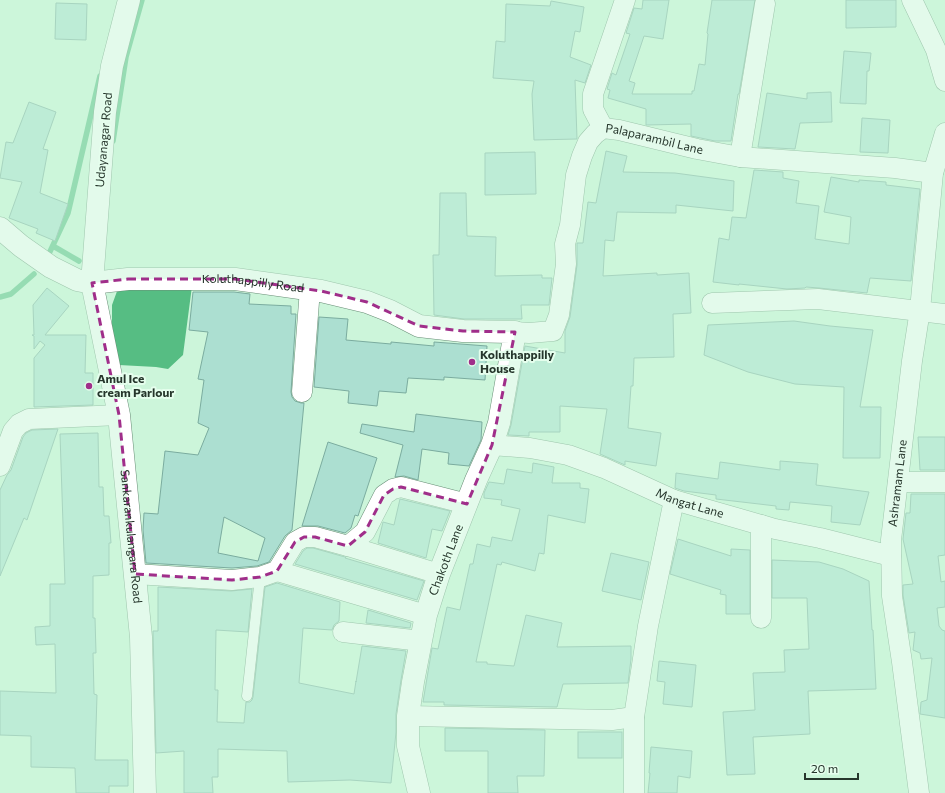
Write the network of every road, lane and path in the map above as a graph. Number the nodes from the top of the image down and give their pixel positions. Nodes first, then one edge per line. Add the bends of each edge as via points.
1 (130, 0) edge
2 (625, 0) edge
3 (912, 0) edge
4 (765, 4) dead end
5 (945, 81) edge
6 (603, 128) junction
7 (945, 133) edge
8 (740, 157) junction
9 (936, 187) edge
10 (0, 228) edge
11 (92, 283) junction
12 (310, 289) junction
13 (712, 303) dead end
14 (920, 310) junction
15 (945, 314) edge
16 (515, 332) junction
17 (302, 392) dead end
18 (119, 415) junction
19 (492, 445) junction
20 (0, 466) edge
21 (898, 482) junction
22 (945, 482) edge
23 (674, 500) junction
24 (467, 504) junction
25 (761, 525) junction
26 (348, 546) junction
27 (891, 556) junction
28 (134, 574) junction
29 (268, 574) junction
30 (438, 574) junction
31 (426, 615) junction
32 (761, 618) dead end
33 (343, 632) dead end
34 (421, 641) junction
35 (246, 696) dead end
36 (408, 716) junction
37 (634, 717) junction
38 (145, 793) edge
39 (419, 793) edge
40 (634, 793) edge
41 (918, 793) edge

1 - 11 street, Udayanagar Road via 112,66 105,112
2 - 6 street via 593,94 593,109
3 - 5 street via 936,50
4 - 8 street
6 - 8 street, Palaparambil Lane
6 - 16 street, Palaparambil Lane via 588,142 576,175 565,244 566,264 559,315 553,331
7 - 9 street, Ashramam Lane
8 - 9 street, Palaparambil Lane via 895,168
9 - 14 street, Ashramam Lane
10 - 11 street, Koluthappilly Road via 55,270 77,280
11 - 12 street, Koluthappilly Road via 128,279 236,279
11 - 18 street, Sankarankulangara Road
12 - 16 street, Koluthappilly Road via 366,302 419,326 463,331
12 - 17 street
13 - 14 street via 818,299
14 - 15 street
14 - 21 street, Ashramam Lane
16 - 19 street, Chakoth Lane via 499,423
18 - 20 street via 29,419 13,431
18 - 28 street, Sankarankulangara Road
19 - 23 street, Mangat Lane via 568,455 604,468
19 - 24 street, Chakoth Lane
21 - 22 street
21 - 27 street, Ashramam Lane
23 - 25 street, Mangat Lane
23 - 37 street via 648,626
24 - 26 street via 401,487 393,489 384,495 365,532
24 - 30 street, Chakoth Lane
25 - 27 street, Mangat Lane
25 - 32 street
26 - 29 street via 315,537 304,537 296,542
26 - 30 street
27 - 41 street, Ashramam Lane via 892,596
28 - 29 street via 232,580
28 - 38 street, Sankarankulangara Road via 140,637
29 - 31 street
29 - 35 lane
30 - 31 street, Chakoth Lane
31 - 34 street, Chakoth Lane
33 - 34 street
34 - 36 street, Chakoth Lane
36 - 37 street via 612,720
36 - 39 street, Chakoth Lane via 408,746
37 - 40 street

